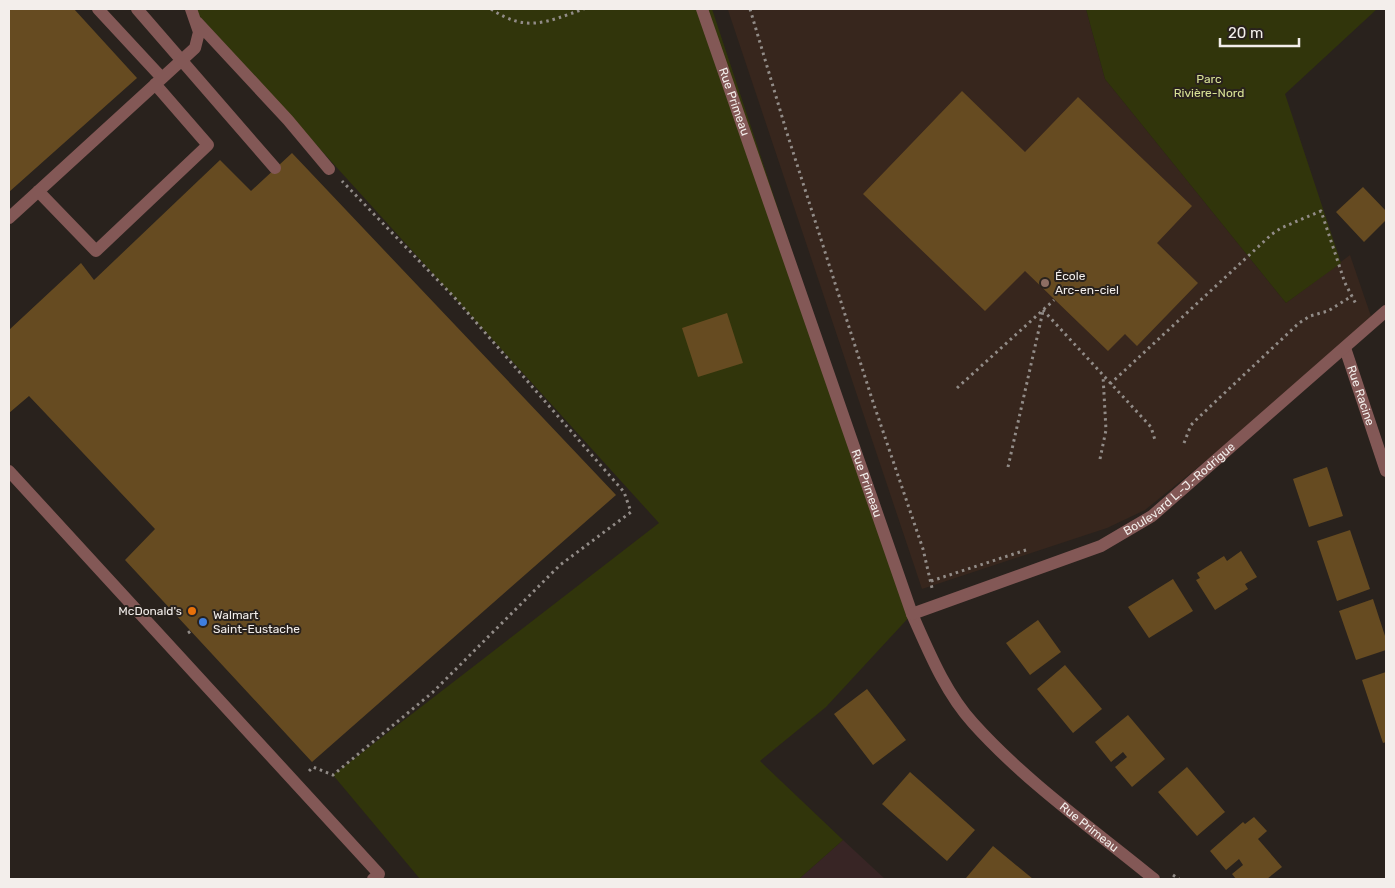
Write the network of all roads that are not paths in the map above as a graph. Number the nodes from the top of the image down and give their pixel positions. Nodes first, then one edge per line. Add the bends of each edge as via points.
1 (98, 9) edge
2 (137, 9) edge
3 (190, 9) edge
4 (702, 9) edge
5 (197, 22) junction
6 (183, 59) junction
7 (159, 81) junction
8 (276, 168) dead end
9 (329, 169) road end
10 (38, 191) junction
11 (9, 218) edge
12 (1386, 311) edge
13 (1345, 348) junction
14 (9, 471) edge
15 (1386, 471) edge
16 (912, 614) junction
17 (379, 877) edge
18 (1154, 879) edge

1 - 7 street
2 - 6 street
3 - 5 street
4 - 16 street, Rue Primeau
5 - 6 street via 198,41
5 - 9 street
6 - 7 street
6 - 8 street
7 - 10 street
7 - 10 street via 208,145 96,252
10 - 11 street
12 - 13 street, Boulevard L.-J.-Rodrigue
13 - 15 street, Rue Racine
13 - 16 street, Boulevard L.-J.-Rodrigue via 1152,516 1101,546
14 - 17 street
16 - 18 street, Rue Primeau via 939,673 972,722 1020,770

